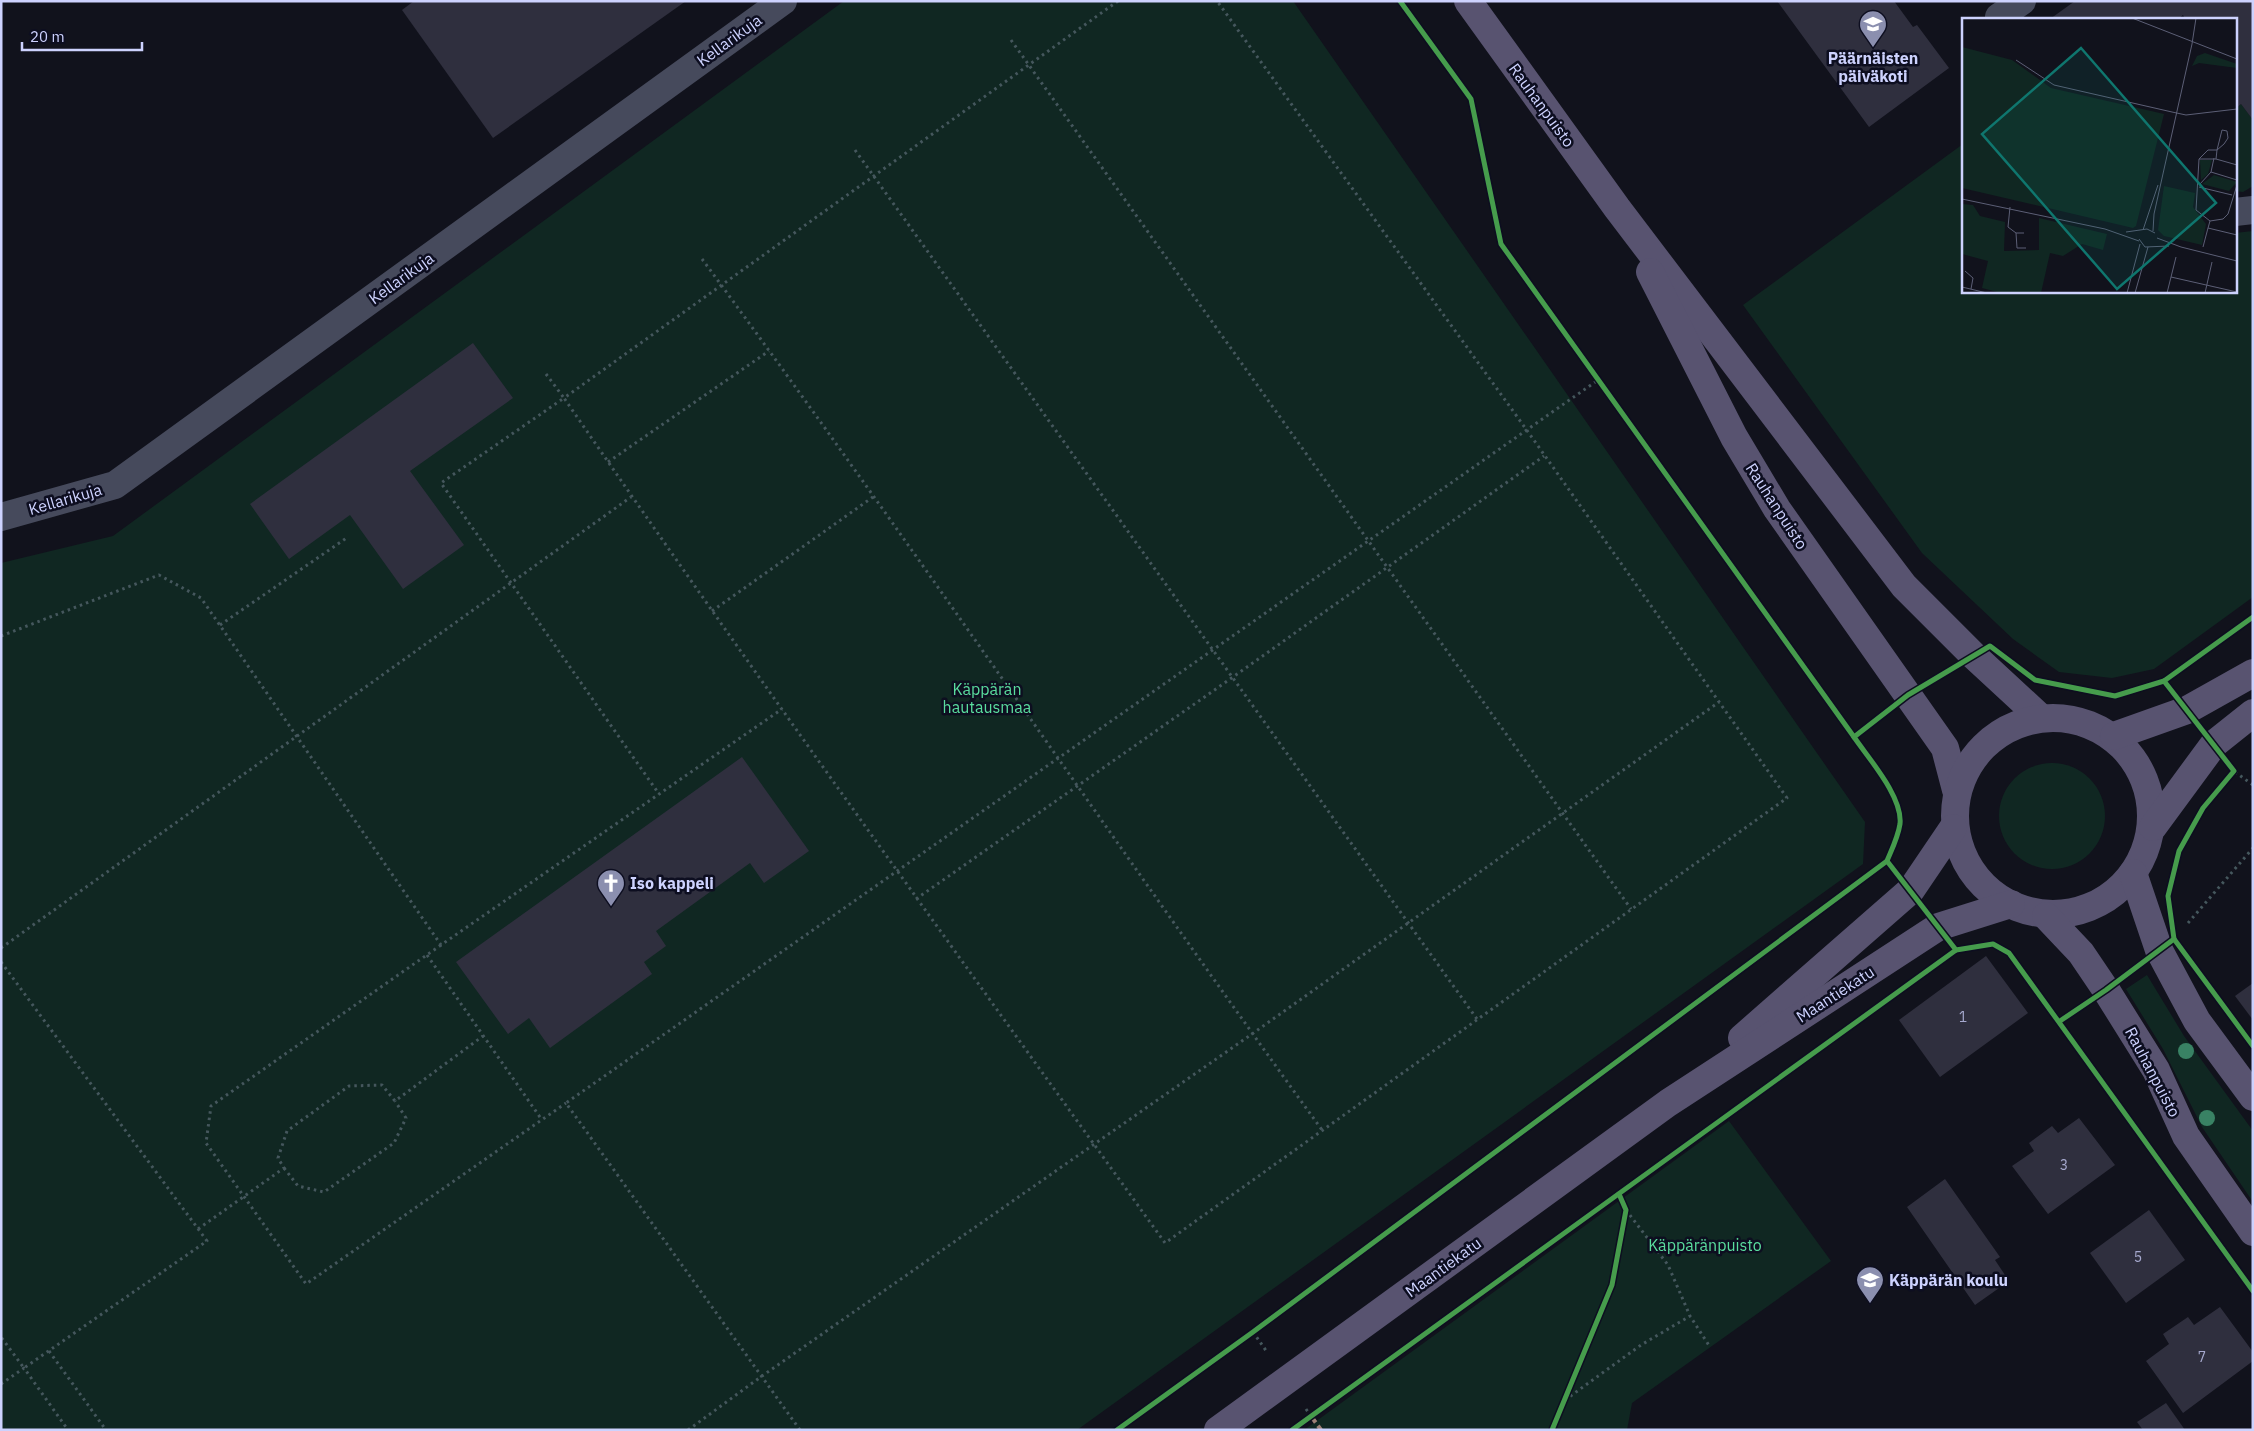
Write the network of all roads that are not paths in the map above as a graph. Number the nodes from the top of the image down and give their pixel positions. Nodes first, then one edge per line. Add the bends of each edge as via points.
1 (783, 1) edge
2 (1468, 1) edge
3 (2022, 1) edge
4 (1996, 12) edge
5 (1617, 208) junction
6 (2253, 210) edge
7 (2236, 212) edge
8 (1, 517) edge
9 (2253, 673) edge
10 (2253, 713) edge
11 (2040, 717) junction
12 (2114, 736) junction
13 (1956, 790) junction
14 (2152, 827) junction
15 (1953, 828) junction
16 (2133, 873) junction
17 (2011, 904) junction
18 (2046, 916) junction
19 (2253, 1097) edge
20 (1668, 1103) junction
21 (2253, 1232) edge
22 (1218, 1430) edge

1 - 8 street, Kellarikuja via 116,485
2 - 5 main road, Rauhanpuisto
3 - 4 street
5 - 11 main road, Rauhanpuisto via 1904,586
5 - 13 main road, Rauhanpuisto via 1734,437 1777,509 1944,748
6 - 7 street
9 - 12 main road via 2187,710
10 - 14 main road via 2214,744
11 - 12 main road via 2081,721
11 - 13 main road via 2002,732 1975,756
12 - 14 main road via 2136,759 2148,787
13 - 15 main road
14 - 16 main road
15 - 17 main road via 1972,868 1991,890
15 - 20 main road, Maantiekatu via 1911,890
16 - 18 main road via 2105,898 2080,912
16 - 19 main road via 2167,945 2197,1021
17 - 18 main road
17 - 20 main road, Maantiekatu via 1938,927
18 - 21 main road, Rauhanpuisto via 2081,953 2106,990 2156,1070 2186,1136
20 - 22 main road, Maantiekatu

